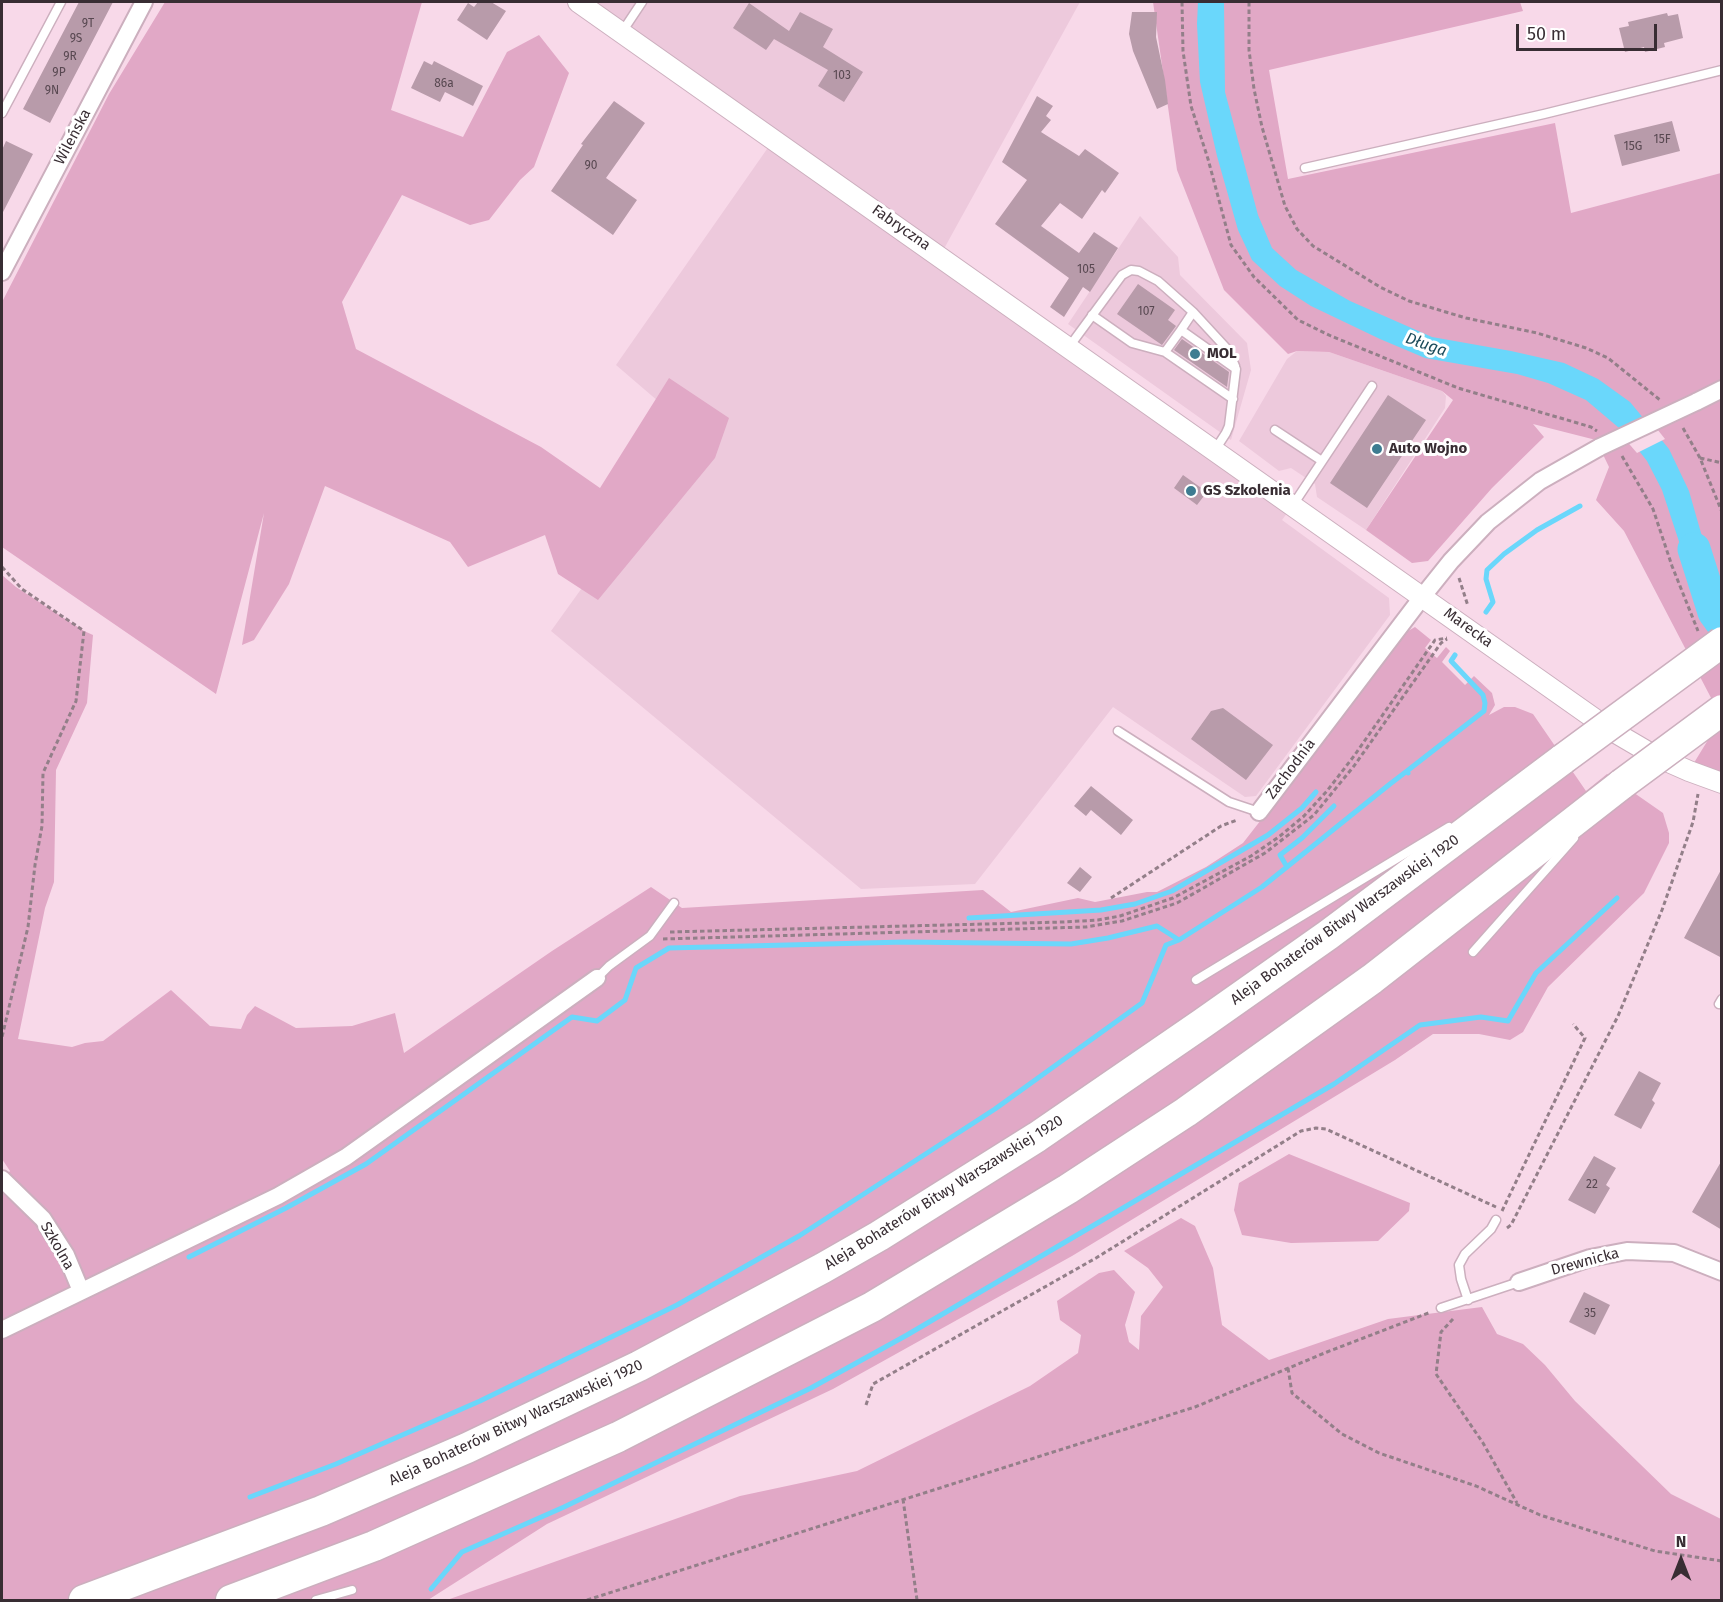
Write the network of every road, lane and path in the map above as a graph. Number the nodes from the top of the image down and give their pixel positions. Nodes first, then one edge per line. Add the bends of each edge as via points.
1 (61, 2) edge
2 (144, 2) edge
3 (578, 2) edge
4 (642, 2) edge
5 (1182, 2) edge
6 (1249, 2) edge
7 (622, 33) junction
8 (1722, 70) edge
9 (2, 114) edge
10 (1305, 168) dead end
11 (2, 272) edge
12 (1193, 312) junction
13 (1092, 315) junction
14 (1181, 330) junction
15 (1069, 347) junction
16 (1165, 352) junction
17 (1236, 369) junction
18 (1372, 386) dead end
19 (1722, 389) edge
20 (1233, 399) junction
21 (1662, 402) dead end
22 (1680, 424) dead end
23 (1275, 430) dead end
24 (1599, 440) junction
25 (1618, 450) dead end
26 (1219, 453) junction
27 (1700, 458) junction
28 (1322, 461) junction
29 (1722, 463) edge
30 (1293, 505) junction
31 (1722, 512) edge
32 (2, 567) edge
33 (1458, 575) dead end
34 (1423, 596) junction
35 (1470, 610) dead end
36 (1710, 637) edge
37 (1722, 710) edge
38 (1118, 731) dead end
39 (1563, 759) junction
40 (1722, 783) edge
41 (1622, 784) junction
42 (1698, 790) dead end
43 (1483, 807) dead end
44 (1259, 812) junction
45 (1453, 824) dead end
46 (1111, 898) dead end
47 (674, 903) dead end
48 (676, 932) junction
49 (665, 939) junction
50 (652, 940) junction
51 (1473, 952) dead end
52 (597, 978) joint
53 (1196, 980) dead end
54 (1573, 1024) dead end
55 (2, 1036) edge
56 (2, 1179) edge
57 (1497, 1220) dead end
58 (1491, 1229) junction
59 (1722, 1272) edge
60 (1519, 1282) joint
61 (81, 1291) junction
62 (1468, 1300) junction
63 (1441, 1308) joint
64 (2, 1330) edge
65 (1288, 1368) junction
66 (866, 1405) dead end
67 (903, 1499) junction
68 (1518, 1504) junction
69 (1722, 1561) edge
70 (352, 1590) dead end
71 (84, 1600) edge
72 (231, 1600) edge
73 (316, 1600) edge
74 (587, 1600) edge
75 (917, 1600) edge

1 - 9 lane
2 - 11 street, Wileńska
3 - 7 street, Fabryczna
4 - 7 lane
5 - 24 path via 1183,51 1191,106 1231,245 1254,277 1298,320 1331,336 1458,388 1591,427
6 - 21 path via 1249,50 1262,127 1285,206 1297,229 1313,246 1409,301 1586,348 1608,358
7 - 15 street, Fabryczna
8 - 10 lane
12 - 13 lane via 1158,281 1131,270 1122,275
12 - 14 lane
12 - 17 lane via 1228,350
13 - 15 lane
13 - 16 lane via 1132,343
14 - 16 lane
14 - 17 lane
15 - 26 street, Fabryczna
16 - 20 lane
17 - 20 lane
18 - 28 lane
19 - 24 street, Zachodnia, bridge
20 - 26 lane
22 - 27 path
23 - 28 lane
24 - 34 street, Zachodnia via 1488,522
25 - 36 path via 1653,509 1672,566
26 - 30 street, Marecka
27 - 29 path
27 - 31 path
28 - 30 lane
30 - 34 street, Marecka
32 - 55 path via 22,589 84,631 76,701 43,773 42,826 28,927
33 - 35 path
34 - 40 street, Marecka via 1631,743
34 - 44 street, Zachodnia
36 - 39 highway, Aleja Bohaterów Bitwy Warszawskiej 1920, bridge
37 - 41 highway, bridge
38 - 44 lane, Zachodnia via 1229,802
39 - 43 lane
39 - 71 highway, Aleja Bohaterów Bitwy Warszawskiej 1920 via 1203,1023 1037,1137 833,1263 639,1366 467,1448 321,1511
41 - 51 lane
41 - 72 highway via 1372,979 1186,1112 1068,1189 882,1301 618,1437 374,1546
42 - 58 path via 1693,822 1662,910 1618,1016 1511,1225 1505,1230
44 - 46 path via 1221,826
45 - 53 lane
47 - 50 lane
48 - 49 path
48 - 49 path via 1098,920 1173,898 1251,856 1304,816 1354,756 1435,640 1454,636 1441,643 1354,766 1314,815 1264,854 1177,903 1138,917 1086,927
48 - 50 path
49 - 50 path
50 - 52 lane via 609,966
52 - 61 street via 346,1157 278,1196
54 - 66 path via 1585,1038 1503,1210 1326,1129 1301,1131 1096,1258 873,1384
56 - 61 street, Szkolna via 43,1220 66,1255
57 - 58 lane
58 - 62 lane via 1459,1265
59 - 60 street, Drewnicka via 1674,1252 1627,1251 1590,1258
60 - 62 lane
61 - 64 street
62 - 63 lane
62 - 68 path via 1441,1332 1436,1374
63 - 65 path
65 - 67 path via 1195,1407
65 - 68 path via 1292,1393 1342,1434 1379,1453
67 - 74 path
67 - 75 path
68 - 69 path via 1540,1515 1655,1551
70 - 73 lane

